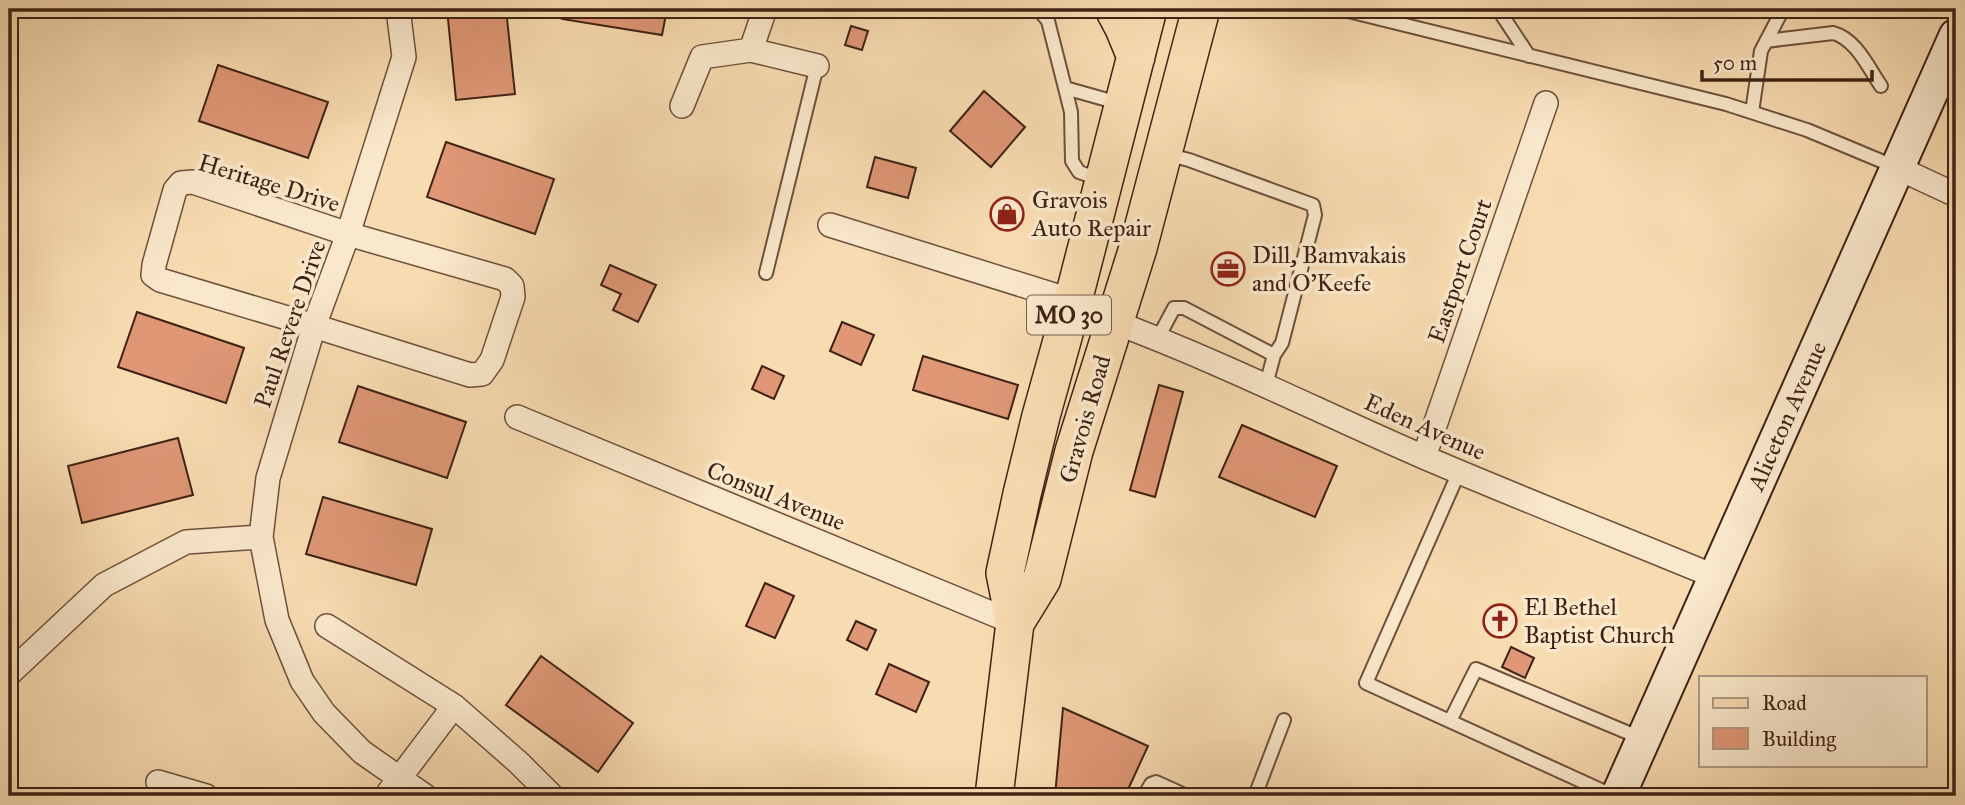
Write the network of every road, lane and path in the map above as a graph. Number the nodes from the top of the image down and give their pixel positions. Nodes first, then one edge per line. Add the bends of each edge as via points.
1 (398, 9) edge
2 (765, 9) edge
3 (1038, 9) edge
4 (1114, 9) edge
5 (1149, 9) edge
6 (1201, 9) edge
7 (1340, 9) edge
8 (1498, 9) edge
9 (1783, 9) edge
10 (1956, 36) edge
11 (1766, 41) junction
12 (751, 50) junction
13 (1529, 56) junction
14 (1136, 57) junction
15 (817, 66) joint
16 (1881, 86) dead end
17 (1065, 88) junction
18 (1546, 103) dead end
19 (1124, 104) junction
20 (682, 106) dead end
21 (1752, 112) junction
22 (1163, 153) junction
23 (1898, 168) junction
24 (1104, 181) junction
25 (1956, 195) edge
26 (830, 225) dead end
27 (348, 234) junction
28 (766, 273) dead end
29 (1073, 302) junction
30 (1114, 322) junction
31 (314, 326) junction
32 (1158, 338) junction
33 (1274, 355) junction
34 (1266, 384) junction
35 (517, 417) dead end
36 (1424, 457) junction
37 (1459, 472) junction
38 (261, 537) junction
39 (1716, 577) junction
40 (1015, 623) junction
41 (327, 626) dead end
42 (9, 674) edge
43 (454, 706) junction
44 (1284, 720) dead end
45 (1450, 721) junction
46 (1643, 740) junction
47 (159, 782) dead end
48 (393, 787) edge
49 (206, 796) edge
50 (425, 796) edge
51 (552, 796) edge
52 (994, 796) edge
53 (1144, 796) edge
54 (1187, 796) edge
55 (1255, 796) edge
56 (1616, 796) edge

1 - 27 street, Paul Revere Drive via 404,57
2 - 12 street
3 - 17 lane via 1048,22
4 - 14 main road
5 - 14 main road, Gravois Road / MO 30
6 - 22 main road, Gravois Road / MO 30
7 - 13 lane
8 - 13 lane
9 - 11 lane
10 - 23 street, Aliceton Avenue
11 - 16 lane via 1841,35
11 - 21 lane
12 - 15 street
12 - 20 street via 702,57
13 - 21 lane
14 - 19 main road, Gravois Road / MO 30
15 - 28 lane
17 - 19 lane
17 - 24 lane via 1071,112 1072,161 1079,172
18 - 36 street, Eastport Court
19 - 24 main road, Gravois Road / MO 30
21 - 23 lane
22 - 30 main road, Gravois Road / MO 30
22 - 33 lane via 1312,205 1315,215 1282,343
23 - 25 street
23 - 39 street, Aliceton Avenue
24 - 29 main road, Gravois Road / MO 30
26 - 29 street
27 - 31 street, Paul Revere Drive
27 - 31 street, Heritage Drive via 193,182 181,183 175,190 153,275
27 - 31 street, Heritage Drive via 505,279 512,286 513,297 492,360 482,374 470,375
29 - 40 main road, Gravois Road / MO 30 via 1005,573
30 - 32 street, Eden Avenue
30 - 40 main road, Gravois Road / MO 30 via 1074,451 1042,579
31 - 38 street, Paul Revere Drive via 268,478
32 - 33 lane via 1174,308 1184,308
32 - 34 street, Eden Avenue
33 - 34 lane
34 - 36 street, Eden Avenue
35 - 40 street, Consul Avenue
36 - 37 street, Eden Avenue
37 - 39 street, Eden Avenue
37 - 45 lane via 1366,683
38 - 42 street via 186,542 104,585
38 - 48 street, Paul Revere Drive via 277,620 302,681 324,713
39 - 46 street, Aliceton Avenue
40 - 52 main road, Gravois Road / MO 30
41 - 43 street
43 - 48 street
43 - 51 street
44 - 55 lane
45 - 46 lane via 1476,669
45 - 56 lane
46 - 56 street, Aliceton Avenue
47 - 49 street
48 - 50 street, Paul Revere Drive
53 - 54 lane via 1156,782

